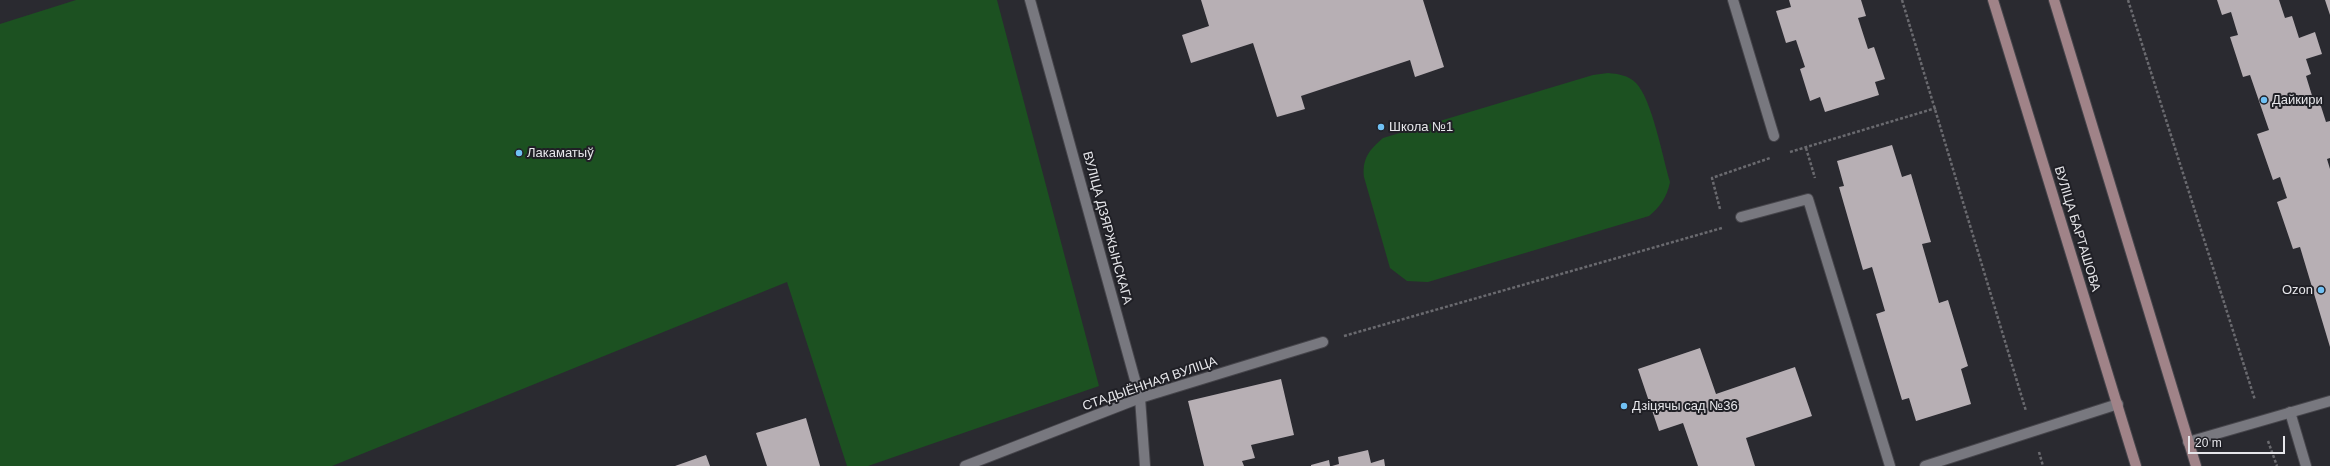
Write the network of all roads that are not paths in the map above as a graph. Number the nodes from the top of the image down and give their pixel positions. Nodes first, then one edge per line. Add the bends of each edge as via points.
1 (1030, 0) edge
2 (1733, 0) edge
3 (1992, 0) edge
4 (2054, 0) edge
5 (1774, 136) dead end
6 (1741, 217) dead end
7 (1323, 342) road end
8 (1140, 398) junction
9 (2330, 401) edge
10 (2118, 404) junction
11 (2290, 412) junction
12 (2188, 442) junction
13 (965, 466) edge
14 (1145, 466) edge
15 (1890, 466) edge
16 (1925, 466) edge
17 (2136, 466) edge
18 (2196, 466) edge
19 (2306, 466) edge

1 - 8 street, ВУЛІЦА ДЗЯРЖЫНСКАГА
2 - 5 street
3 - 10 main road, ВУЛІЦА БАРТАШОВА
4 - 12 main road
6 - 15 street via 1808,199
7 - 8 street, СТАДЫЁННАЯ ВУЛІЦА
8 - 13 street, СТАДЫЁННАЯ ВУЛІЦА
8 - 14 street, ВУЛІЦА ДЗЯРЖЫНСКАГА
9 - 11 street
10 - 16 street
10 - 17 main road, ВУЛІЦА БАРТАШОВА
11 - 12 street
11 - 19 street
12 - 18 main road

